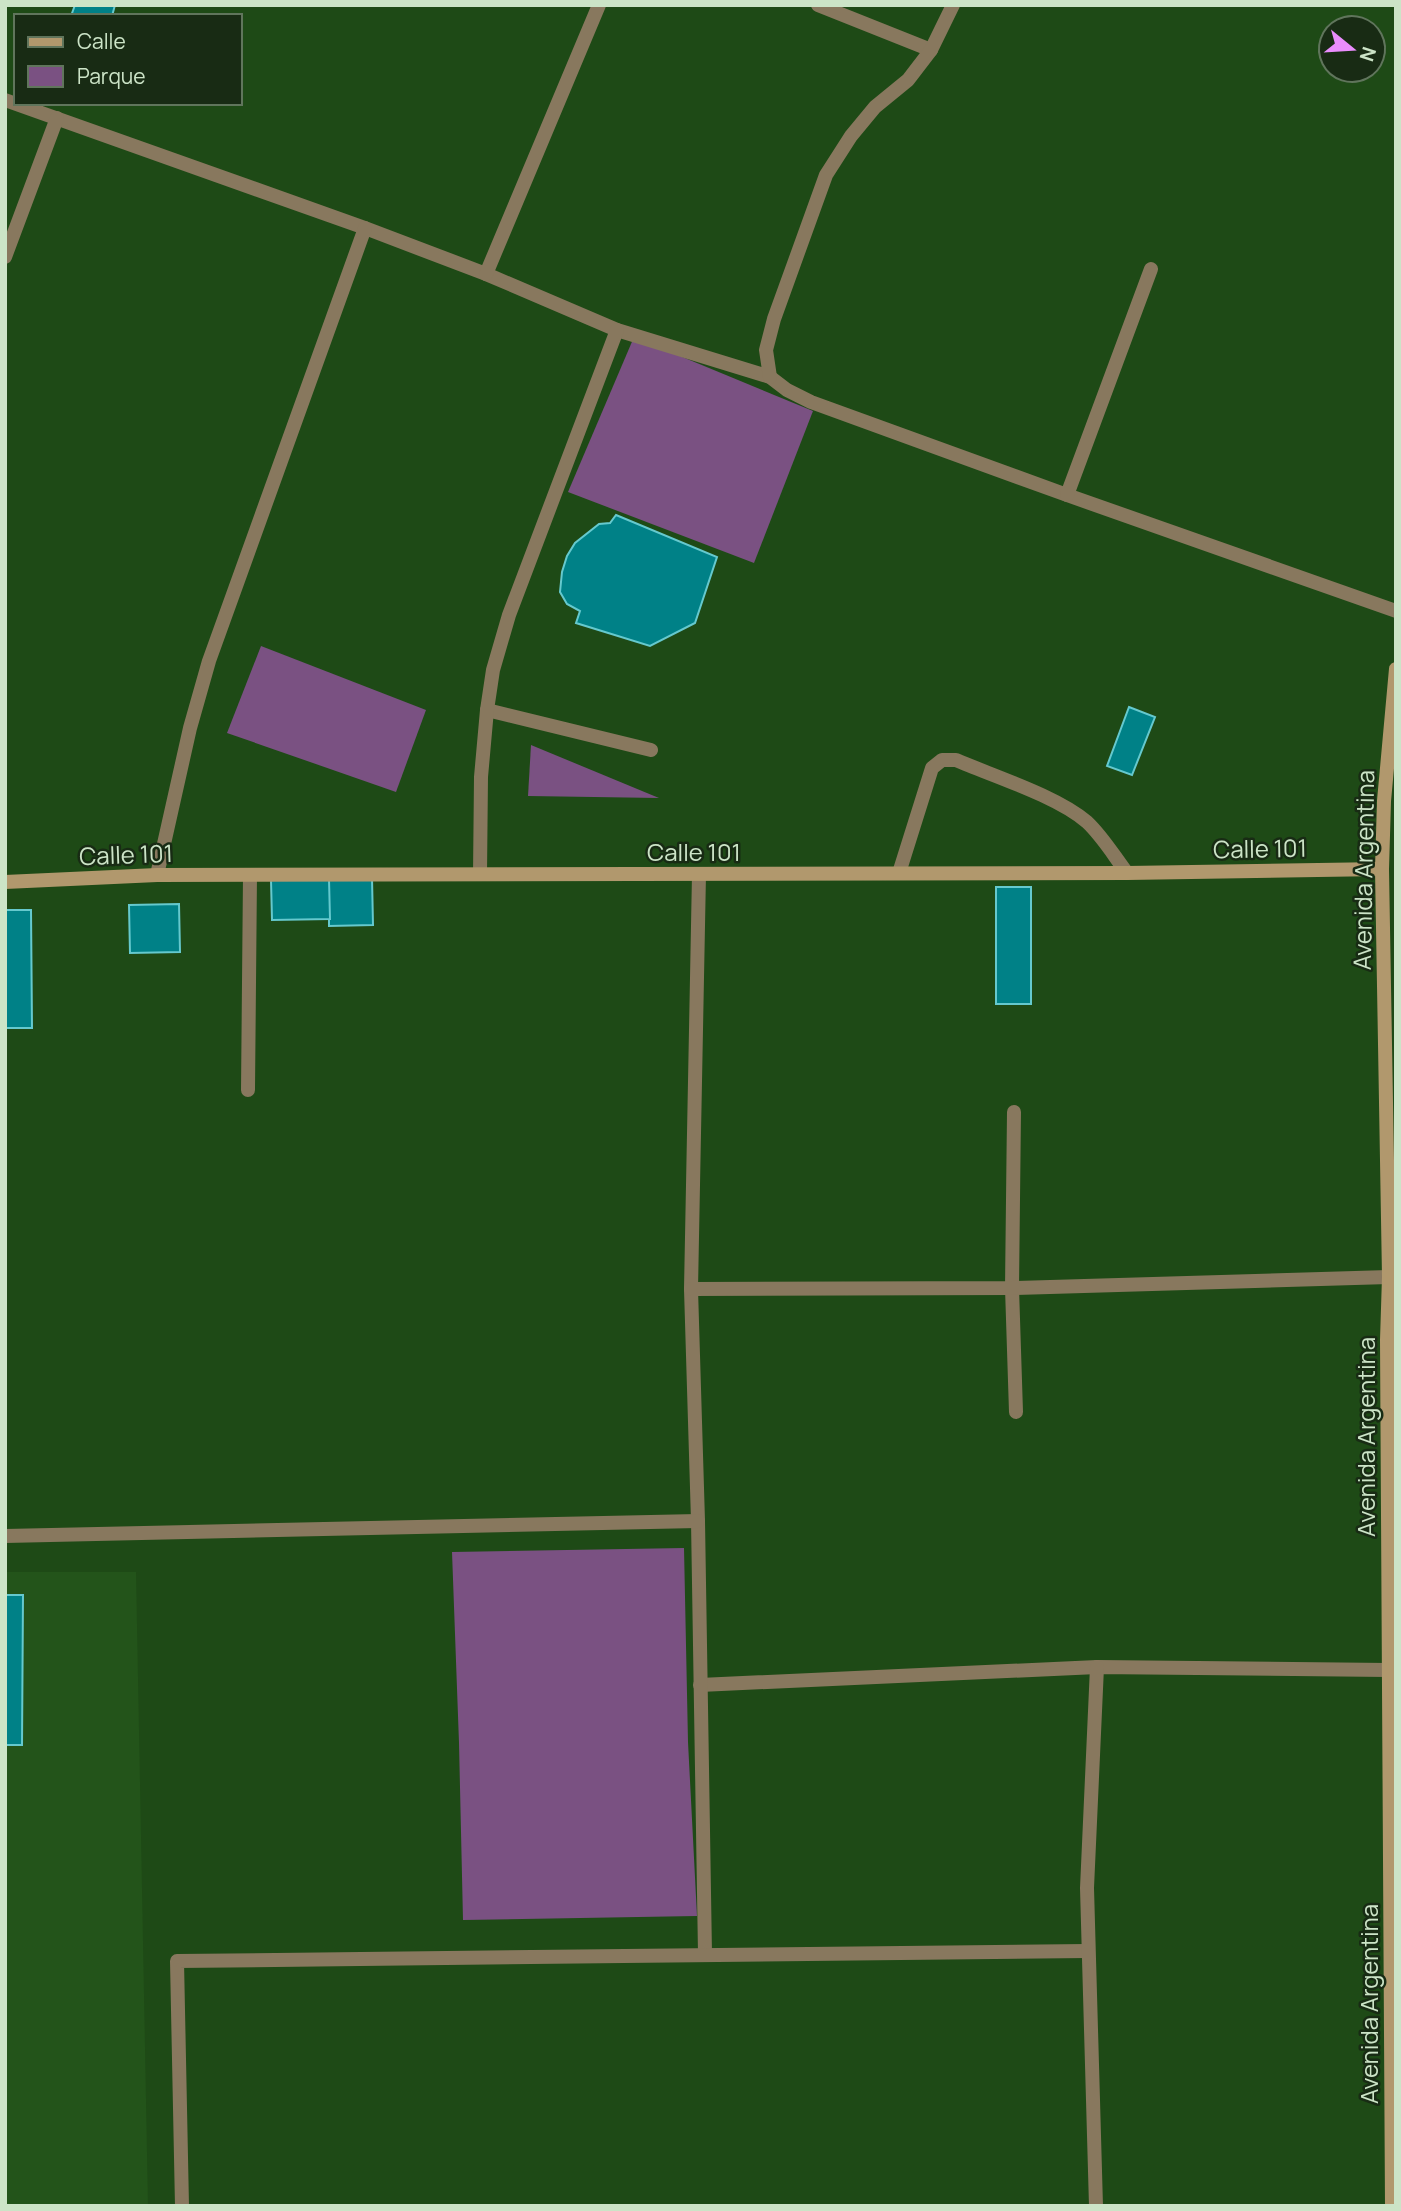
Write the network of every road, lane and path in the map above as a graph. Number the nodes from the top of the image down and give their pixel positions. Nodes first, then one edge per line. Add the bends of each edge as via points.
1 (599, 5) edge
2 (818, 5) edge
3 (953, 5) edge
4 (931, 50) junction
5 (19, 105) edge
6 (57, 118) junction
7 (365, 228) junction
8 (5, 257) edge
9 (1151, 269) dead end
10 (486, 274) junction
11 (617, 330) junction
12 (770, 377) junction
13 (1067, 495) junction
14 (1396, 611) edge
15 (1396, 669) edge
16 (487, 710) junction
17 (651, 750) dead end
18 (1390, 802) edge
19 (1382, 869) junction
20 (899, 873) junction
21 (1127, 873) junction
22 (480, 874) junction
23 (699, 874) junction
24 (157, 875) junction
25 (250, 875) junction
26 (5, 882) edge
27 (1389, 901) edge
28 (248, 1090) dead end
29 (1014, 1112) dead end
30 (1391, 1117) edge
31 (1389, 1277) junction
32 (1012, 1288) junction
33 (691, 1289) junction
34 (1016, 1412) dead end
35 (698, 1521) junction
36 (5, 1536) edge
37 (1097, 1667) junction
38 (1388, 1670) junction
39 (700, 1685) junction
40 (1087, 1951) junction
41 (705, 1954) junction
42 (182, 2206) edge
43 (1096, 2206) edge
44 (1392, 2206) edge

1 - 10 street
2 - 4 street
3 - 4 street
4 - 12 street via 908,80 851,136 826,175 774,319 766,350
5 - 6 street
6 - 7 street
6 - 8 street
7 - 10 street
7 - 24 street via 209,661
9 - 13 street
10 - 11 street
11 - 12 street
11 - 16 street via 509,615
12 - 13 street via 811,402
13 - 14 street
15 - 18 main road, Avenida Argentina
16 - 17 street
16 - 22 street
18 - 19 main road, Avenida Argentina
19 - 21 main road, Calle 101
19 - 27 main road, Avenida Argentina
20 - 21 main road, Calle 101
20 - 21 street via 932,768 942,760 956,760 1062,805 1098,834
20 - 23 main road, Calle 101
22 - 23 main road, Calle 101
22 - 25 main road, Calle 101
23 - 33 street
24 - 25 main road, Calle 101
24 - 26 main road, Calle 101
25 - 28 street
27 - 30 main road, Avenida Argentina
29 - 32 street
30 - 31 main road, Avenida Argentina
31 - 32 street
31 - 38 main road, Avenida Argentina
32 - 33 street
32 - 34 street
33 - 35 street
35 - 36 street
35 - 39 street
37 - 38 street
37 - 39 street
37 - 40 street
38 - 44 main road, Avenida Argentina
39 - 41 street
40 - 41 street
40 - 43 street
41 - 42 street via 177,1961

